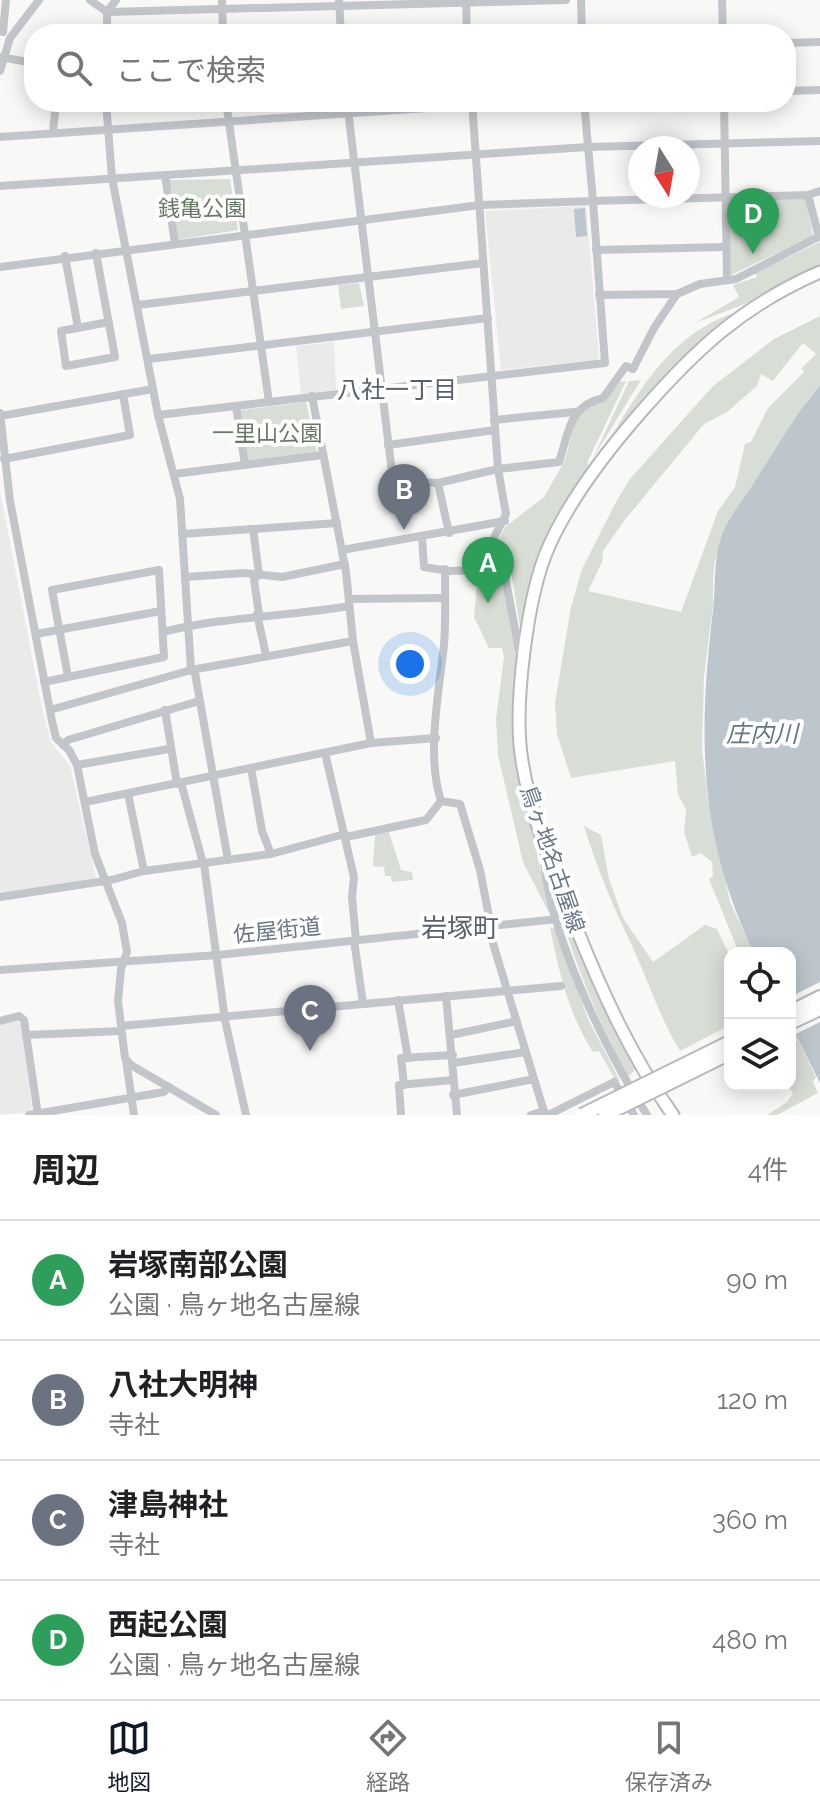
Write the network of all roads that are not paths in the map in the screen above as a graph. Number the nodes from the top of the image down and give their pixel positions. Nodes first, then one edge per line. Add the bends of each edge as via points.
1 (6, 0) edge
2 (39, 0) edge
3 (90, 0) edge
4 (116, 0) edge
5 (566, 0) edge
6 (581, 0) edge
7 (722, 0) edge
8 (466, 2) edge
9 (340, 3) edge
10 (222, 5) edge
11 (107, 12) junction
12 (107, 24) edge
13 (341, 24) edge
14 (467, 24) edge
15 (582, 24) edge
16 (723, 24) edge
17 (4, 33) edge
18 (820, 42) edge
19 (796, 43) edge
20 (1, 57) edge
21 (24, 61) edge
22 (0, 71) edge
23 (820, 90) edge
24 (796, 91) edge
25 (55, 112) edge
26 (106, 112) edge
27 (226, 112) edge
28 (348, 112) edge
29 (379, 112) edge
30 (473, 112) edge
31 (585, 112) edge
32 (724, 112) edge
33 (348, 115) junction
34 (227, 123) junction
35 (106, 127) junction
36 (53, 132) junction
37 (0, 137) edge
38 (820, 141) edge
39 (724, 143) junction
40 (588, 147) junction
41 (476, 156) junction
42 (354, 165) junction
43 (233, 172) junction
44 (165, 175) junction
45 (112, 178) junction
46 (0, 186) edge
47 (820, 191) edge
48 (808, 195) junction
49 (725, 196) junction
50 (593, 201) junction
51 (480, 205) junction
52 (361, 221) junction
53 (243, 235) junction
54 (819, 237) edge
55 (175, 244) junction
56 (725, 247) junction
57 (127, 250) junction
58 (596, 250) junction
59 (96, 253) junction
60 (65, 256) junction
61 (483, 263) junction
62 (0, 267) edge
63 (820, 272) edge
64 (368, 276) junction
65 (727, 278) junction
66 (251, 291) junction
67 (677, 294) junction
68 (599, 295) junction
69 (138, 305) junction
70 (488, 318) junction
71 (109, 322) junction
72 (78, 328) junction
73 (375, 331) junction
74 (261, 345) junction
75 (149, 359) junction
76 (605, 363) junction
77 (626, 366) junction
78 (492, 375) junction
79 (381, 388) junction
80 (153, 389) junction
81 (123, 394) junction
82 (312, 396) junction
83 (269, 402) junction
84 (236, 406) junction
85 (574, 412) junction
86 (0, 415) edge
87 (158, 415) junction
88 (494, 425) junction
89 (388, 445) junction
90 (323, 455) junction
91 (4, 459) junction
92 (245, 465) junction
93 (498, 469) junction
94 (174, 474) junction
95 (438, 483) junction
96 (505, 521) junction
97 (337, 523) junction
98 (253, 529) junction
99 (449, 533) junction
100 (182, 534) junction
101 (422, 537) junction
102 (342, 550) junction
103 (345, 564) junction
104 (445, 569) junction
105 (483, 570) junction
106 (259, 574) junction
107 (185, 577) junction
108 (445, 598) junction
109 (349, 602) junction
110 (161, 611) junction
111 (258, 614) junction
112 (188, 626) junction
113 (60, 630) junction
114 (163, 632) junction
115 (36, 634) junction
116 (353, 641) junction
117 (524, 654) junction
118 (266, 655) junction
119 (191, 670) junction
120 (68, 677) junction
121 (44, 682) junction
122 (199, 701) junction
123 (50, 710) junction
124 (165, 710) junction
125 (436, 738) junction
126 (371, 743) junction
127 (63, 745) junction
128 (169, 749) junction
129 (325, 753) junction
130 (77, 765) junction
131 (251, 768) junction
132 (212, 777) junction
133 (179, 784) junction
134 (128, 794) junction
135 (441, 801) junction
136 (85, 802) junction
137 (346, 836) junction
138 (544, 845) junction
139 (271, 854) junction
140 (228, 860) junction
141 (204, 864) junction
142 (144, 871) junction
143 (106, 881) junction
144 (0, 897) edge
145 (557, 919) junction
146 (489, 927) junction
147 (355, 940) junction
148 (218, 955) junction
149 (124, 962) junction
150 (0, 970) edge
151 (561, 986) dead end
152 (507, 990) junction
153 (820, 994) edge
154 (446, 996) junction
155 (398, 1000) junction
156 (363, 1004) junction
157 (796, 1006) edge
158 (820, 1012) edge
159 (225, 1017) junction
160 (0, 1020) edge
161 (517, 1021) junction
162 (796, 1023) edge
163 (121, 1029) junction
164 (26, 1035) junction
165 (451, 1035) junction
166 (724, 1042) edge
167 (724, 1042) edge
168 (526, 1052) junction
169 (125, 1058) junction
170 (408, 1058) junction
171 (453, 1059) junction
172 (724, 1059) edge
173 (724, 1059) edge
174 (647, 1077) junction
175 (534, 1079) junction
176 (453, 1080) junction
177 (404, 1085) junction
178 (169, 1087) junction
179 (453, 1095) junction
180 (657, 1095) junction
181 (131, 1098) junction
182 (35, 1114) edge
183 (546, 1114) edge
184 (134, 1115) edge
185 (216, 1115) edge
186 (246, 1115) edge
187 (401, 1115) edge
188 (457, 1115) edge
189 (531, 1115) edge
190 (582, 1115) edge
191 (605, 1115) edge
192 (634, 1115) edge
193 (647, 1115) edge
194 (673, 1115) edge

1 - 17 street
2 - 17 street
3 - 11 street
4 - 11 street
5 - 8 street
6 - 15 street
7 - 16 street
8 - 9 street
8 - 14 street
9 - 10 street
9 - 13 street
10 - 11 street
11 - 12 street
17 - 20 street
18 - 19 street
20 - 21 street
20 - 22 street
23 - 24 street
25 - 36 street
26 - 35 street
27 - 34 street
28 - 33 street
29 - 33 street
30 - 41 street
31 - 40 street
32 - 39 street
33 - 34 street
33 - 42 street
34 - 35 street
34 - 43 street
35 - 36 street
35 - 45 street
36 - 37 street
38 - 39 street
39 - 40 street
39 - 49 street
40 - 41 street
40 - 50 street
41 - 42 street
41 - 51 street
42 - 43 street
42 - 52 street
43 - 44 street
43 - 53 street
44 - 45 street
44 - 55 street
45 - 46 street
45 - 57 street
47 - 48 street
48 - 49 street
48 - 54 street
49 - 50 street
49 - 56 street
50 - 51 street
50 - 58 street
51 - 52 street
51 - 61 street
52 - 53 street
52 - 64 street
53 - 55 street
53 - 66 street
54 - 65 street via 736,279
55 - 57 street
56 - 58 street
56 - 65 street
57 - 59 street
57 - 69 street
58 - 68 street
59 - 60 street
59 - 71 street
60 - 62 street
60 - 72 street
61 - 64 street
61 - 70 street
63 - 117 main road, 鳥ヶ地名古屋線 via 752,306 714,334 593,472 548,547
64 - 66 street
64 - 73 street
65 - 67 street
66 - 69 street
66 - 74 street
67 - 68 street
67 - 77 street via 633,369
68 - 76 street
69 - 75 street
70 - 73 street
70 - 78 street
71 - 72 street
71 - 72 street via 115,357 66,366 61,331
73 - 74 street
73 - 79 street
74 - 75 street
74 - 83 street
75 - 80 street
76 - 77 street
76 - 78 street
77 - 85 street via 603,398
78 - 79 street
78 - 88 street
79 - 82 street
79 - 89 street
80 - 81 street
80 - 87 street
81 - 86 street
81 - 91 street via 130,435
82 - 83 street
82 - 90 street
83 - 84 street
84 - 87 street
84 - 92 street
85 - 88 street
85 - 93 street via 559,462
86 - 91 street
87 - 94 street
88 - 89 street
88 - 93 street
89 - 95 street via 393,481
90 - 92 street
90 - 97 street
91 - 115 street
92 - 94 street
93 - 95 street
93 - 96 street
94 - 100 street
95 - 99 street
96 - 99 street
96 - 105 street via 481,564
97 - 98 street
97 - 102 street
98 - 100 street
98 - 106 street
99 - 101 street
100 - 107 street
101 - 102 street
101 - 104 street via 424,567
102 - 103 street
103 - 106 street via 282,577
103 - 109 street
104 - 105 street
104 - 108 street
105 - 117 street via 505,576
106 - 107 street
106 - 111 street via 254,580
107 - 112 street
108 - 109 street
108 - 125 street
109 - 111 street via 282,616
109 - 116 street
110 - 113 street
110 - 113 street via 159,570 52,590
110 - 114 street
111 - 112 street
111 - 118 street
112 - 114 street
112 - 119 street
113 - 115 street
113 - 120 street
114 - 120 street via 164,657
115 - 121 street
116 - 118 street
116 - 126 street
117 - 138 main road, 鳥ヶ地名古屋線 via 521,759
118 - 119 street
119 - 122 street
119 - 123 street
120 - 121 street
121 - 123 street
122 - 124 street
122 - 132 street
123 - 127 street via 56,738
124 - 127 street
124 - 128 street
125 - 126 street
125 - 135 street
126 - 129 street
127 - 130 street
128 - 130 street
128 - 133 street
129 - 131 street
129 - 137 street
130 - 136 street
131 - 132 street
131 - 139 street
132 - 133 street
132 - 140 street
133 - 134 street
133 - 141 street
134 - 136 street
134 - 142 street
135 - 137 street via 426,820
135 - 146 street via 460,804 480,870
136 - 143 street
137 - 139 street
137 - 147 street via 354,877
138 - 145 street
138 - 174 main road, 鳥ヶ地名古屋線 via 592,968
139 - 140 street
140 - 141 street
141 - 142 street
141 - 148 street
142 - 143 street
143 - 144 street
143 - 149 street via 122,923
145 - 146 street, 佐屋街道
145 - 193 street via 605,1043
146 - 147 street, 佐屋街道
146 - 152 street
147 - 148 street, 佐屋街道
147 - 156 street
148 - 149 street, 佐屋街道
148 - 159 street
149 - 150 street, 佐屋街道
149 - 163 street via 118,992
151 - 152 street
152 - 154 street
152 - 161 street
153 - 157 highway
154 - 155 street
154 - 165 street
155 - 156 street
155 - 170 street
156 - 159 street
158 - 162 highway
159 - 163 street
159 - 186 street
160 - 164 street via 19,1016
161 - 165 street
161 - 168 street
163 - 164 street
163 - 169 street
164 - 182 street
165 - 171 street
166 - 174 main road, bridge
167 - 190 highway, bridge
168 - 171 street
168 - 175 street
169 - 178 street
169 - 181 street
170 - 171 street
170 - 177 street via 401,1058
171 - 176 street
172 - 180 main road, bridge
173 - 191 highway, bridge
174 - 180 main road, 鳥ヶ地名古屋線
175 - 179 street
175 - 183 street
176 - 177 street
176 - 179 street
177 - 187 street via 399,1085
178 - 181 street
178 - 185 street
179 - 188 street
180 - 194 main road, 鳥ヶ地名古屋線
181 - 182 street
181 - 184 street
183 - 189 street
183 - 192 street via 614,1082

